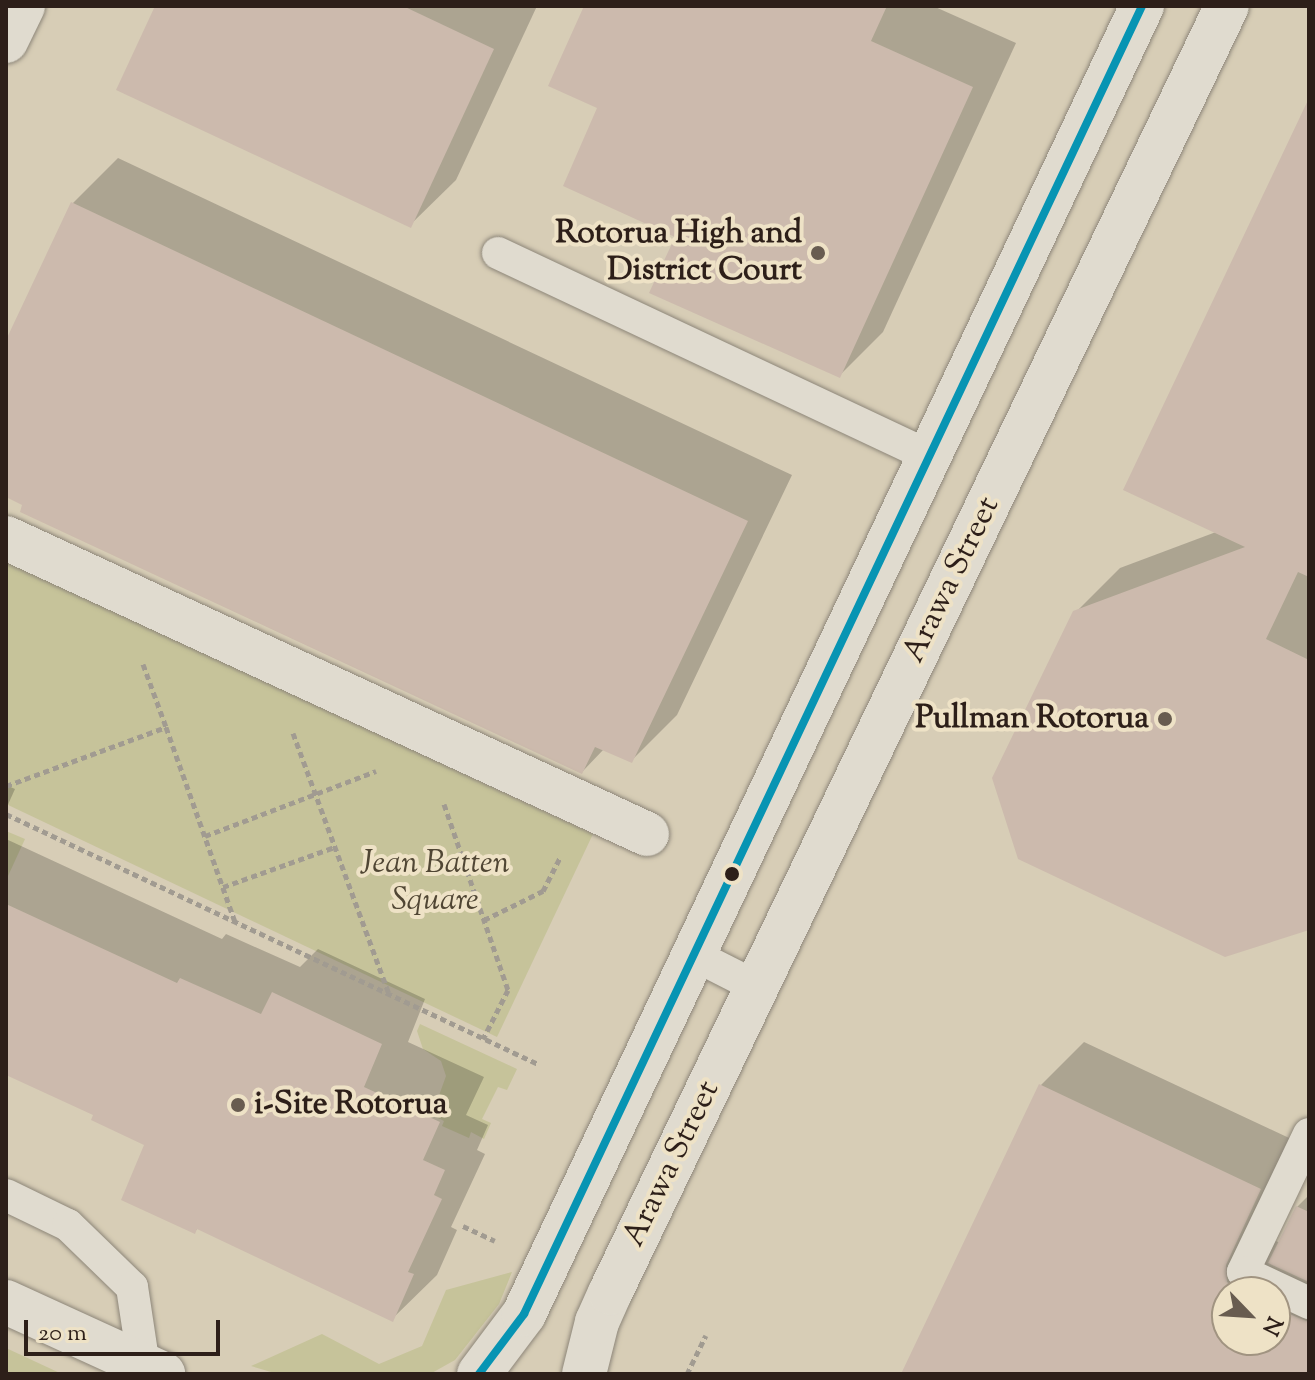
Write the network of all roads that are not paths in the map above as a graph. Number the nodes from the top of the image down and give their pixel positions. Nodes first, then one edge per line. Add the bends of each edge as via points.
1 (23, 6) edge
2 (1142, 6) edge
3 (1227, 6) edge
4 (6, 41) edge
5 (498, 253) dead end
6 (930, 456) junction
7 (6, 538) edge
8 (647, 834) dead end
9 (694, 955) junction
10 (757, 987) junction
11 (1309, 1134) edge
12 (6, 1195) edge
13 (6, 1302) edge
14 (1309, 1303) edge
15 (154, 1370) edge
16 (479, 1374) edge
17 (584, 1374) edge

1 - 4 main road
2 - 6 main road
3 - 10 main road, Arawa Street
5 - 6 lane
6 - 9 main road
7 - 8 main road via 266,658 422,740
9 - 10 lane
9 - 16 main road via 524,1314
10 - 17 main road, Arawa Street via 597,1322
11 - 14 lane via 1243,1272
12 - 15 lane via 68,1225 132,1287
13 - 15 main road

